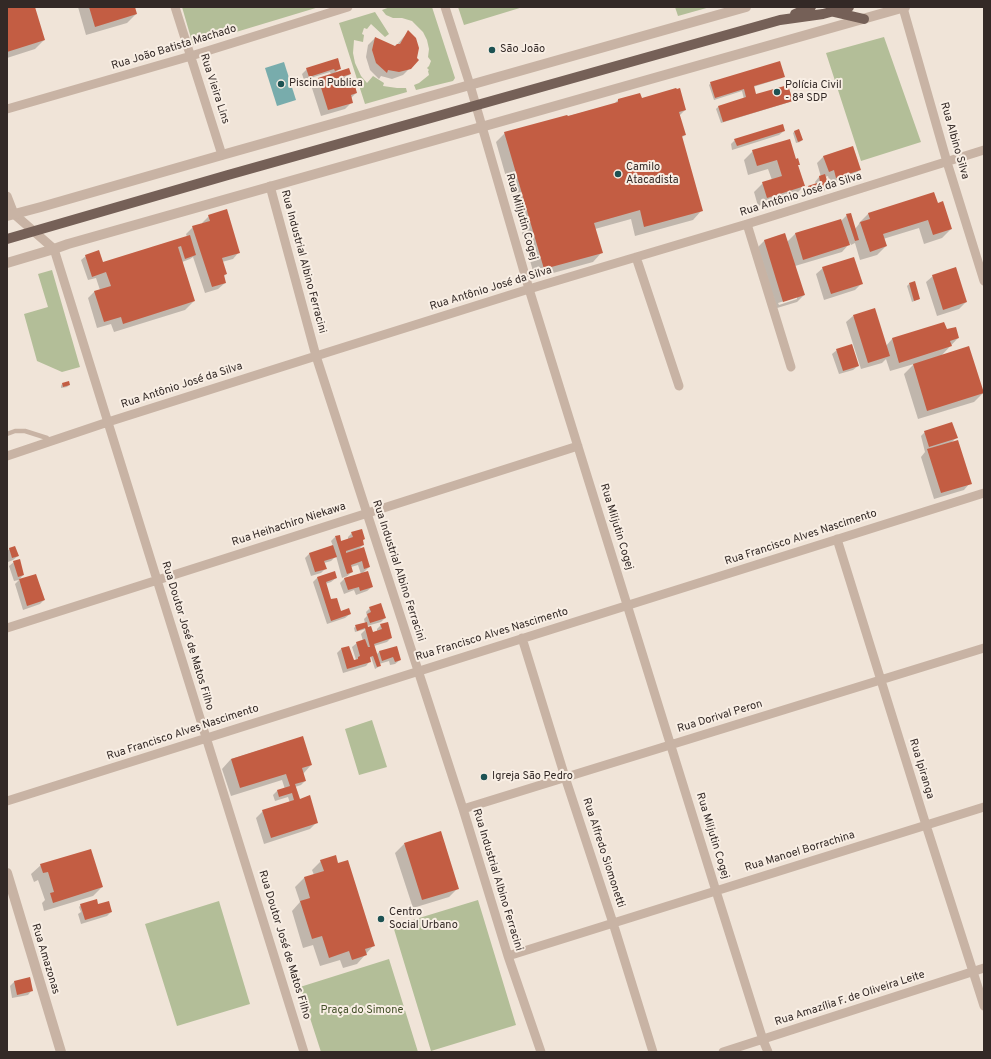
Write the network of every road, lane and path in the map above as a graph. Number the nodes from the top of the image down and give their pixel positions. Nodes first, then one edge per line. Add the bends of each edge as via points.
1 (175, 7) edge
2 (348, 7) edge
3 (445, 7) edge
4 (746, 7) edge
5 (811, 7) edge
6 (849, 7) edge
7 (904, 7) edge
8 (832, 12) junction
9 (864, 19) junction
10 (780, 20) junction
11 (191, 56) junction
12 (470, 85) junction
13 (476, 106) junction
14 (7, 109) edge
15 (482, 126) junction
16 (984, 150) edge
17 (222, 155) junction
18 (948, 162) junction
19 (270, 186) junction
20 (7, 196) edge
21 (10, 215) edge
22 (747, 224) junction
23 (34, 232) junction
24 (7, 239) edge
25 (54, 249) junction
26 (636, 257) junction
27 (7, 263) edge
28 (984, 281) edge
29 (529, 289) junction
30 (316, 356) junction
31 (791, 367) dead end
32 (679, 386) dead end
33 (108, 422) junction
34 (7, 434) edge
35 (51, 441) junction
36 (578, 446) junction
37 (7, 456) edge
38 (984, 493) edge
39 (366, 513) junction
40 (837, 539) junction
41 (157, 580) junction
42 (628, 605) junction
43 (7, 628) edge
44 (522, 638) junction
45 (984, 648) edge
46 (418, 671) junction
47 (880, 680) junction
48 (207, 738) junction
49 (671, 745) junction
50 (565, 777) junction
51 (7, 801) edge
52 (984, 807) edge
53 (463, 809) junction
54 (926, 825) junction
55 (7, 873) edge
56 (716, 891) junction
57 (613, 923) junction
58 (508, 956) junction
59 (984, 968) edge
60 (972, 972) junction
61 (984, 1006) edge
62 (763, 1040) junction
63 (61, 1052) edge
64 (304, 1052) edge
65 (541, 1052) edge
66 (653, 1052) edge
67 (723, 1052) edge
68 (768, 1052) edge

1 - 11 street, Rua Vieira Lins
2 - 11 street, Rua João Batista Machado
3 - 12 street, Rua Miljutin Cogej
4 - 12 street
5 - 10 main road
6 - 8 main road
7 - 9 street
7 - 18 street, Rua Albino Silva
8 - 9 main road
8 - 10 main road
9 - 15 street
10 - 13 main road
11 - 14 street, Rua João Batista Machado
11 - 17 street, Rua Vieira Lins
12 - 13 street, Rua Miljutin Cogej
12 - 17 street
13 - 15 street, Rua Miljutin Cogej
13 - 23 main road
15 - 19 street
15 - 29 street, Rua Miljutin Cogej
16 - 18 street, Rua Antônio José da Silva
17 - 21 street
18 - 22 street, Rua Antônio José da Silva
18 - 28 street, Rua Albino Silva
19 - 25 street
19 - 30 street, Rua Industrial Albino Ferracini
20 - 21 street
21 - 23 street
22 - 26 street, Rua Antônio José da Silva
22 - 31 street
23 - 24 main road
23 - 25 street
25 - 27 street
25 - 33 street, Rua Doutor José de Matos Filho
26 - 29 street, Rua Antônio José da Silva
26 - 32 street
29 - 30 street, Rua Antônio José da Silva
29 - 36 street, Rua Miljutin Cogej
30 - 33 street, Rua Antônio José da Silva
30 - 39 street, Rua Industrial Albino Ferracini
33 - 35 street, Rua Antônio José da Silva
33 - 41 street, Rua Doutor José de Matos Filho
34 - 35 lane via 25,431
35 - 37 street, Rua Antônio José da Silva
36 - 39 street, Rua Heihachiro Niekawa
36 - 42 street, Rua Miljutin Cogej
38 - 40 street, Rua Francisco Alves Nascimento
39 - 41 street, Rua Heihachiro Niekawa
39 - 46 street, Rua Industrial Albino Ferracini
40 - 42 street, Rua Francisco Alves Nascimento
40 - 47 street, Rua Ipiranga
41 - 43 street, Rua Heihachiro Niekawa
41 - 48 street, Rua Doutor José de Matos Filho
42 - 44 street, Rua Francisco Alves Nascimento
42 - 49 street, Rua Miljutin Cogej
44 - 46 street, Rua Francisco Alves Nascimento
44 - 50 street, Rua Alfredo Siomonetti
45 - 47 street, Rua Dorival Peron
46 - 48 street, Rua Francisco Alves Nascimento
46 - 53 street, Rua Industrial Albino Ferracini
47 - 49 street, Rua Dorival Peron
47 - 54 street, Rua Ipiranga
48 - 51 street, Rua Francisco Alves Nascimento
48 - 64 street, Rua Doutor José de Matos Filho
49 - 50 street, Rua Dorival Peron
49 - 56 street, Rua Miljutin Cogej
50 - 53 street, Rua Dorival Peron
50 - 57 street, Rua Alfredo Siomonetti
52 - 54 street, Rua Manoel Borrachina
53 - 58 street, Rua Industrial Albino Ferracini
54 - 56 street, Rua Manoel Borrachina
54 - 60 street, Rua Ipiranga
55 - 63 street, Rua Amazonas
56 - 57 street, Rua Manoel Borrachina
56 - 62 street, Rua Miljutin Cogej
57 - 58 street, Rua Manoel Borrachina
57 - 66 street, Rua Alfredo Siomonetti
58 - 65 street, Rua Industrial Albino Ferracini
59 - 60 street, Rua Amazília F. de Oliveira Leite
60 - 61 street, Rua Ipiranga
60 - 62 street, Rua Amazília F. de Oliveira Leite
62 - 67 street, Rua Amazília F. de Oliveira Leite
62 - 68 street, Rua Miljutin Cogej

